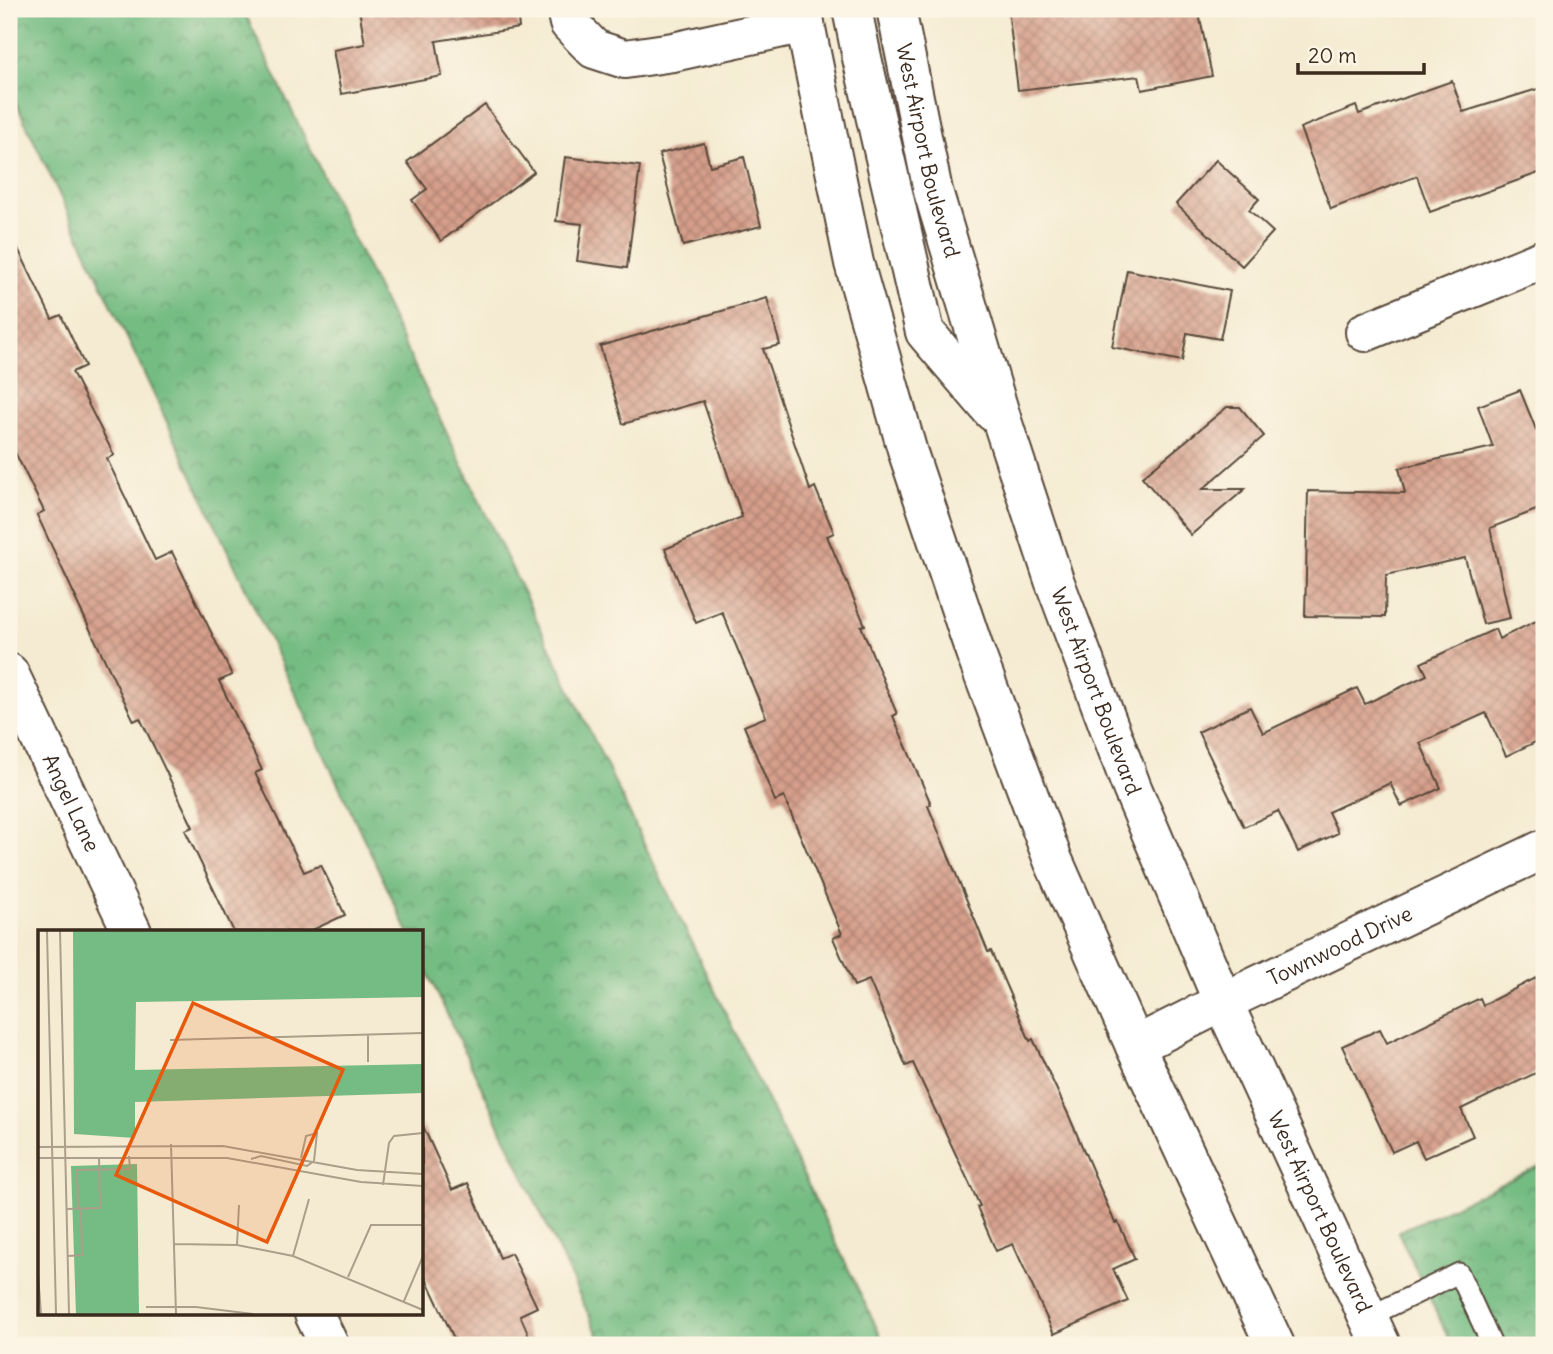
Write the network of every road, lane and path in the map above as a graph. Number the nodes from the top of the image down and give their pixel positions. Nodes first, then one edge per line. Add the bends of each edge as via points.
1 (566, 9) edge
2 (852, 9) edge
3 (896, 9) edge
4 (803, 16) edge
5 (1544, 259) edge
6 (1365, 332) dead end
7 (1003, 424) junction
8 (9, 673) edge
9 (1544, 849) edge
10 (131, 930) edge
11 (1223, 1002) junction
12 (1135, 1046) junction
13 (315, 1316) edge
14 (1374, 1331) edge
15 (329, 1345) edge
16 (1275, 1345) edge
17 (1492, 1345) edge

1 - 4 main road via 569,23 594,49 625,59 673,52
2 - 7 main road via 925,332
3 - 7 main road, West Airport Boulevard via 933,191
4 - 12 main road via 854,263 908,453 975,652 1054,860
5 - 6 main road
7 - 11 main road, West Airport Boulevard via 1054,580 1132,788
8 - 10 main road, Angel Lane
9 - 11 main road, Townwood Drive
11 - 12 main road, Townwood Drive
11 - 14 main road, West Airport Boulevard
12 - 16 main road
13 - 15 main road
14 - 17 lane via 1459,1273

